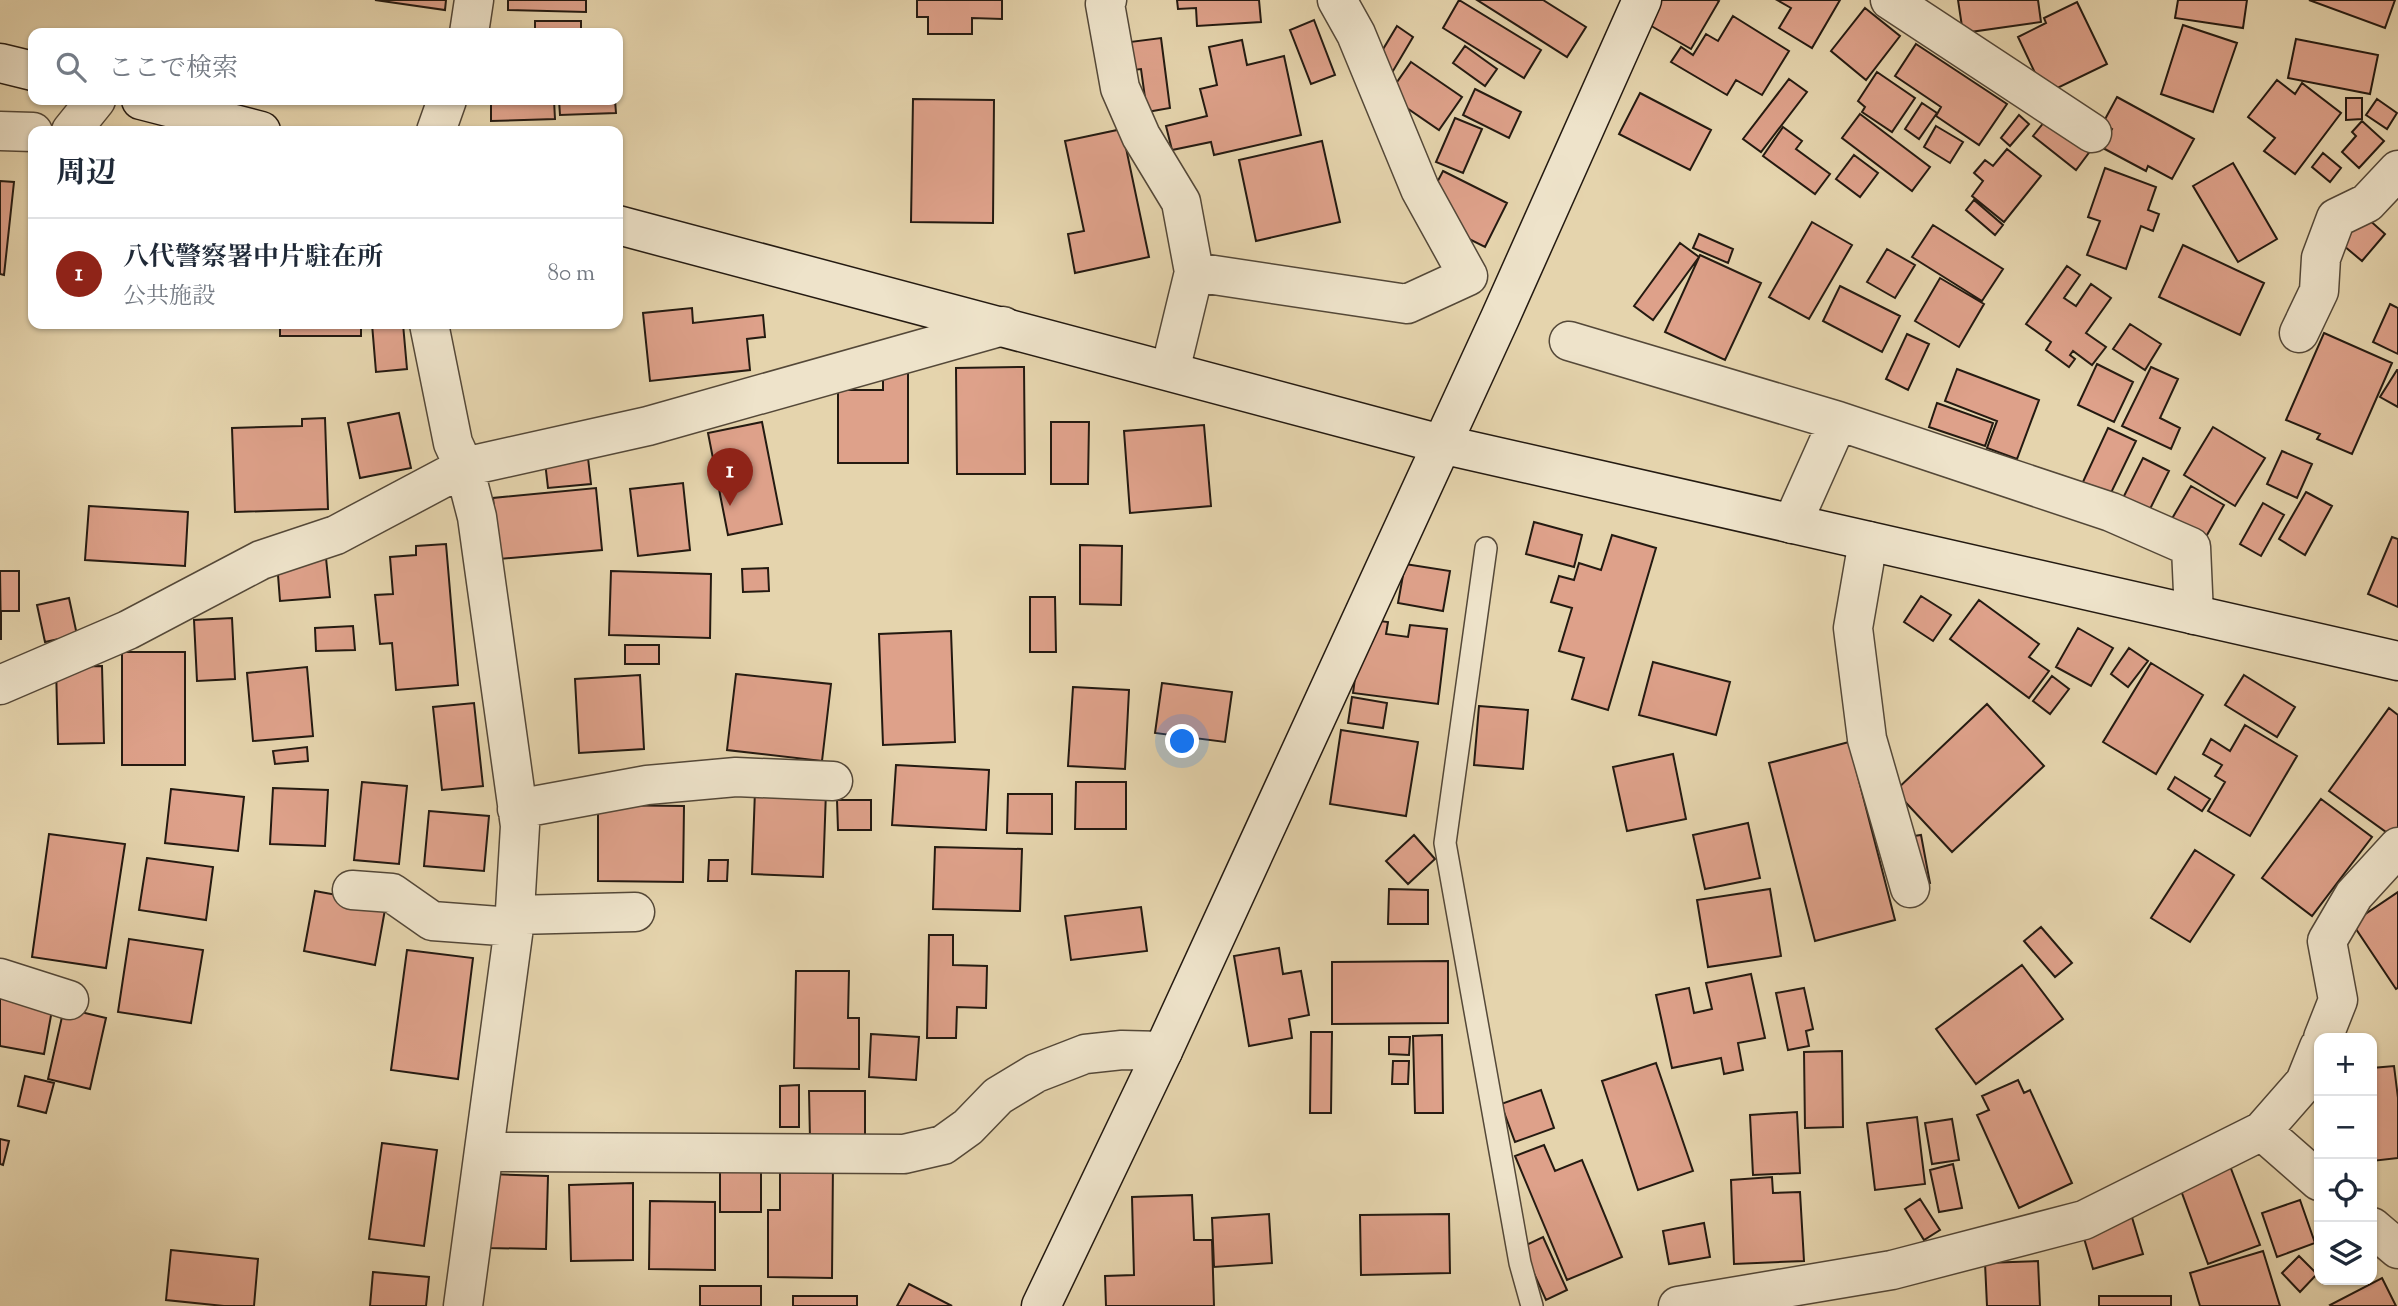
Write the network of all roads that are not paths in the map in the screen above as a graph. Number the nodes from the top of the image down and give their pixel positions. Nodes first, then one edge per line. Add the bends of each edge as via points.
1 (474, 0) edge
2 (1107, 0) edge
3 (1337, 0) edge
4 (1642, 0) edge
5 (1890, 0) edge
6 (470, 28) edge
7 (0, 63) edge
8 (28, 70) edge
9 (92, 105) edge
10 (160, 105) edge
11 (445, 105) edge
12 (75, 126) edge
13 (242, 126) edge
14 (438, 126) edge
15 (0, 131) edge
16 (28, 132) edge
17 (2092, 133) dead end
18 (2398, 170) edge
19 (623, 226) edge
20 (1194, 272) junction
21 (1003, 326) junction
22 (430, 329) edge
23 (2299, 333) dead end
24 (1569, 341) dead end
25 (1170, 371) junction
26 (1838, 421) junction
27 (1441, 444) junction
28 (464, 467) junction
29 (1792, 524) junction
30 (1868, 541) junction
31 (1486, 548) dead end
32 (2194, 615) junction
33 (2398, 661) edge
34 (0, 685) edge
35 (833, 781) dead end
36 (517, 809) junction
37 (2398, 847) edge
38 (1910, 888) dead end
39 (352, 890) dead end
40 (635, 912) dead end
41 (515, 921) junction
42 (0, 978) edge
43 (69, 1000) dead end
44 (2325, 1033) edge
45 (1163, 1051) junction
46 (2314, 1060) edge
47 (2262, 1131) junction
48 (484, 1152) junction
49 (2314, 1177) edge
50 (2377, 1231) edge
51 (2398, 1249) edge
52 (1840, 1292) edge
53 (463, 1306) edge
54 (1041, 1306) edge
55 (1532, 1306) edge
56 (1678, 1306) edge

1 - 6 street
2 - 20 street via 1120,88 1141,136 1181,202
3 - 20 street via 1356,34 1420,189 1468,276 1407,304
4 - 27 street
5 - 17 street
7 - 8 street
9 - 12 street
10 - 13 street
11 - 14 street
15 - 16 street
18 - 23 street via 2367,204 2336,218 2321,258 2319,291
19 - 21 street
20 - 25 street
21 - 25 street
21 - 28 street via 648,426
22 - 28 street via 453,443
24 - 26 street
25 - 27 street
26 - 29 street
26 - 32 street via 2111,512 2191,547
27 - 29 street
27 - 45 street
28 - 34 street via 336,535 261,560 128,630
28 - 36 street via 477,517
29 - 30 street
30 - 32 street
30 - 38 street via 1853,628 1867,739
31 - 55 lane via 1445,843 1520,1263
32 - 33 street
35 - 36 street via 736,777 647,785
36 - 41 street
37 - 44 street via 2354,895 2327,941 2338,1000
39 - 41 street via 392,893 432,921
40 - 41 street
41 - 48 street
42 - 43 street
45 - 48 street via 1085,1054 1048,1068 998,1096 943,1145 904,1154
45 - 54 street
46 - 47 street via 2305,1082
47 - 49 street
47 - 52 street via 2084,1220 1892,1270
48 - 53 street
50 - 51 street
52 - 56 street

